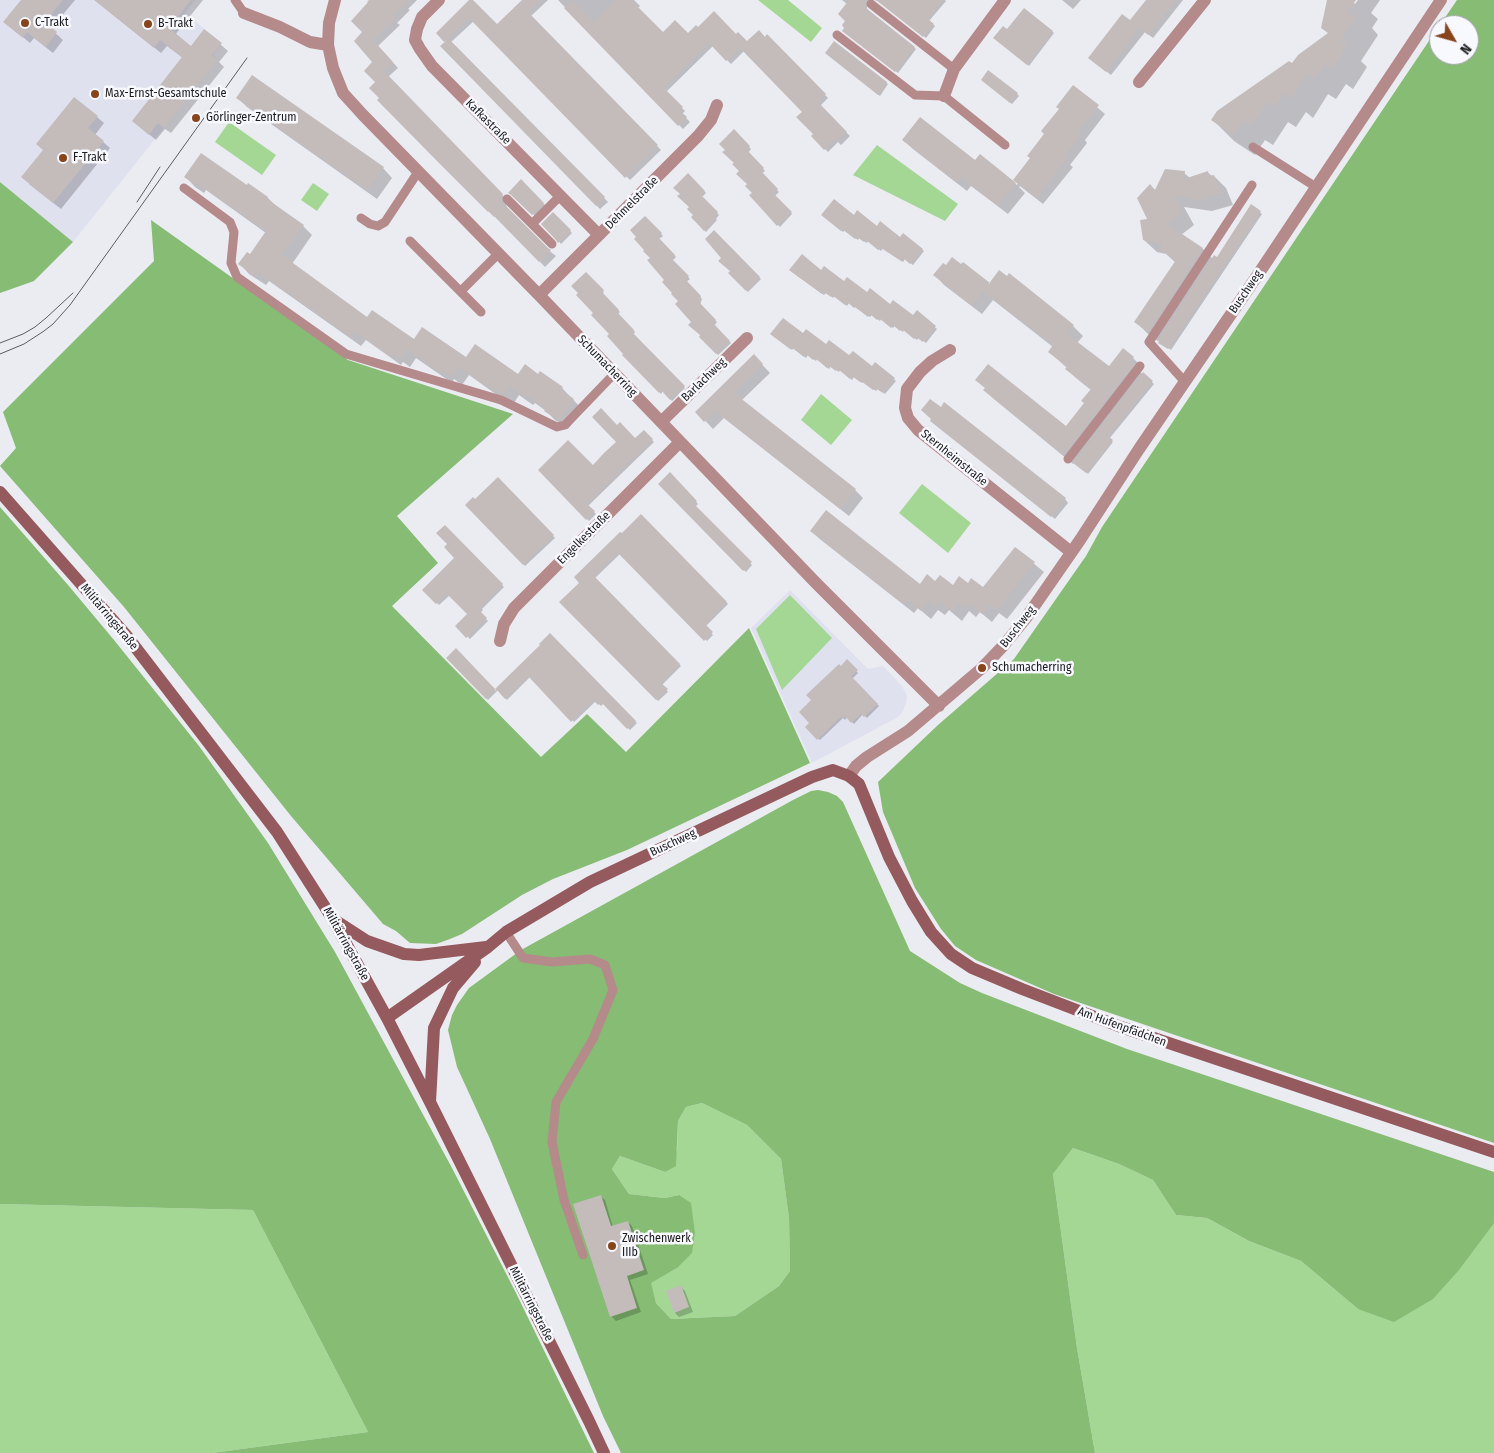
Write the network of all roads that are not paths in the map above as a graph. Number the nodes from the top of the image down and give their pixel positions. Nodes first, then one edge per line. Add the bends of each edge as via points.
1 (235, 0) edge
2 (335, 0) edge
3 (439, 0) edge
4 (1004, 0) edge
5 (1205, 0) edge
6 (1441, 0) edge
7 (871, 4) dead end
8 (244, 13) joint
9 (837, 34) dead end
10 (328, 45) junction
11 (954, 69) junction
12 (1139, 82) dead end
13 (944, 96) junction
14 (717, 105) dead end
15 (1005, 145) dead end
16 (1253, 147) dead end
17 (418, 172) junction
18 (1252, 185) dead end
19 (1316, 187) junction
20 (184, 188) dead end
21 (560, 196) junction
22 (507, 199) dead end
23 (361, 218) dead end
24 (532, 224) junction
25 (599, 235) junction
26 (410, 241) dead end
27 (552, 244) dead end
28 (498, 254) junction
29 (461, 291) junction
30 (539, 295) junction
31 (481, 312) dead end
32 (747, 338) dead end
33 (950, 350) dead end
34 (1140, 366) dead end
35 (614, 374) junction
36 (1185, 382) junction
37 (661, 422) junction
38 (680, 442) junction
39 (1068, 459) dead end
40 (0, 492) edge
41 (1071, 552) junction
42 (500, 641) dead end
43 (939, 706) junction
44 (849, 776) junction
45 (332, 918) junction
46 (506, 932) junction
47 (488, 947) junction
48 (387, 1018) junction
49 (430, 1102) junction
50 (1494, 1152) edge
51 (583, 1255) dead end
52 (604, 1453) edge

1 - 8 lane
2 - 10 street, Schumacherring
3 - 21 street, Kafkastraße via 416,28 415,40 420,49 432,66
4 - 11 street
5 - 12 street
6 - 19 street, Buschweg
7 - 11 lane
8 - 10 street via 310,42
9 - 13 lane via 915,95
10 - 17 street, Schumacherring via 343,93
11 - 13 street
13 - 15 lane
14 - 25 street, Dehmelstraße via 711,120 698,136
16 - 19 lane
17 - 23 lane via 385,222 378,226
17 - 28 street, Schumacherring
18 - 36 lane via 1149,342
19 - 36 street, Buschweg
20 - 35 lane via 230,222 234,232 231,263 237,277 346,354 501,400 556,427 565,425
21 - 24 lane
21 - 25 street, Kafkastraße
22 - 24 lane
24 - 27 lane
25 - 30 street, Dehmelstraße
26 - 29 lane
28 - 29 lane
28 - 30 street, Schumacherring
29 - 31 lane
30 - 35 street, Schumacherring
32 - 37 street, Barlachweg
33 - 41 street, Sternheimstraße via 932,361 907,389 905,408 908,418
34 - 39 lane
35 - 37 street, Schumacherring
36 - 41 street, Buschweg
37 - 38 street, Schumacherring
38 - 42 street, Engelkestraße via 514,608 504,624
38 - 43 street, Schumacherring
40 - 45 main road, Militärringstraße via 126,636 277,832
41 - 43 street, Buschweg via 1004,645
43 - 44 street, Buschweg via 867,757
44 - 46 main road, Buschweg via 833,770 812,777 590,882
44 - 50 main road, Am Hufenpfädchen via 859,784 889,857 912,901 950,954 972,968 1120,1027
45 - 47 main road via 367,941 404,954
45 - 48 main road, Militärringstraße
46 - 47 main road, Buschweg
46 - 51 lane via 523,958 552,962 590,959 605,966 613,990 593,1039 556,1102 552,1142 564,1200
47 - 48 main road, Buschweg
47 - 49 main road via 453,988 434,1028
48 - 49 main road, Militärringstraße
49 - 52 main road, Militärringstraße

